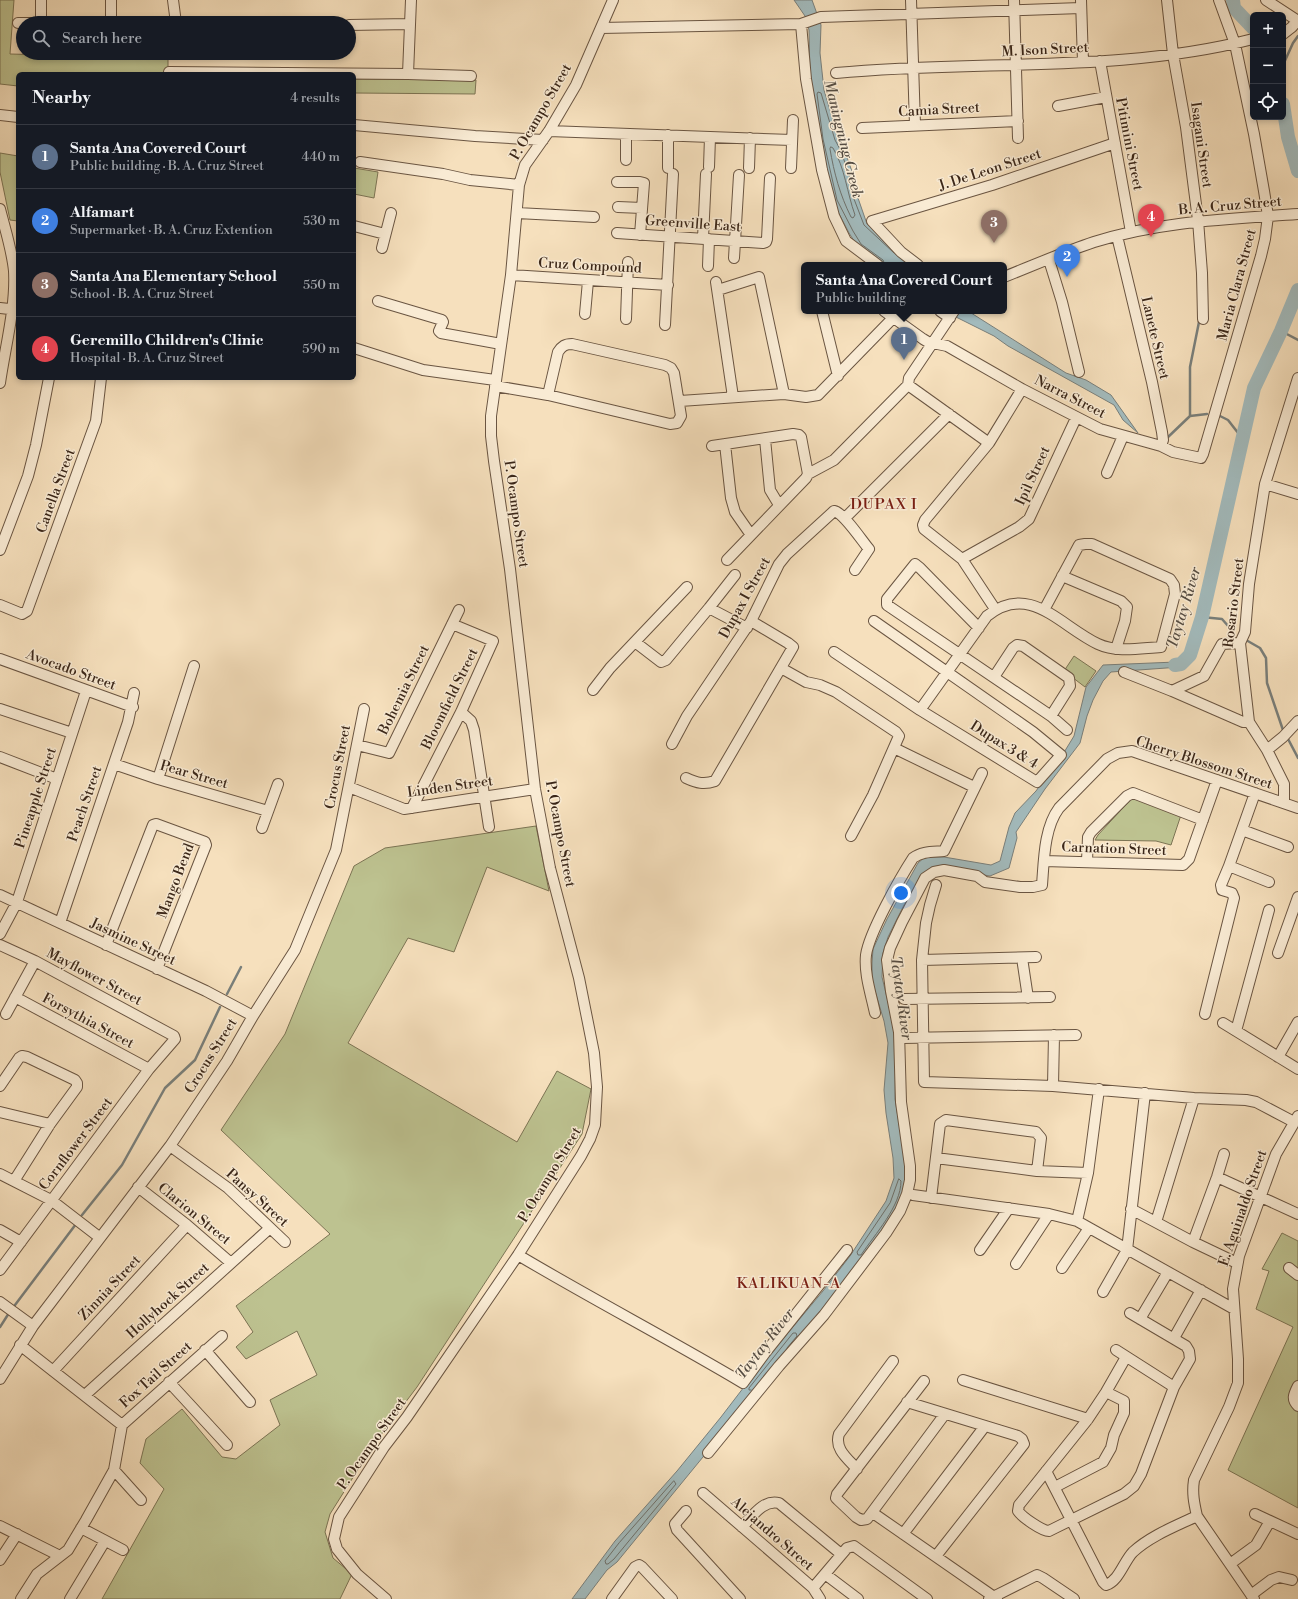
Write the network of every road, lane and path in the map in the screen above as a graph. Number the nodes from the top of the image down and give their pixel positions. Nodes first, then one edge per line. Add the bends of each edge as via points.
1 (41, 0) edge
2 (111, 0) edge
3 (173, 0) edge
4 (411, 0) edge
5 (613, 0) edge
6 (911, 0) edge
7 (1014, 0) edge
8 (1167, 0) edge
9 (1219, 0) edge
10 (1266, 0) edge
11 (1081, 4) edge
12 (1014, 10) junction
13 (912, 14) junction
14 (41, 16) edge
15 (111, 16) edge
16 (175, 16) edge
17 (1298, 20) edge
18 (410, 24) junction
19 (803, 24) junction
20 (356, 25) edge
21 (601, 28) junction
22 (1286, 32) edge
23 (1250, 40) edge
24 (1235, 44) junction
25 (1173, 54) junction
26 (1100, 61) junction
27 (1083, 62) junction
28 (1016, 66) junction
29 (914, 68) junction
30 (836, 73) dead end
31 (356, 74) edge
32 (408, 74) junction
33 (471, 76) dead end
34 (1106, 97) junction
35 (1058, 106) dead end
36 (0, 115) edge
37 (16, 117) edge
38 (793, 120) dead end
39 (1018, 121) junction
40 (356, 125) edge
41 (915, 125) junction
42 (862, 128) dead end
43 (549, 131) junction
44 (626, 134) junction
45 (668, 136) junction
46 (710, 137) junction
47 (750, 138) junction
48 (1018, 138) dead end
49 (543, 140) junction
50 (792, 140) junction
51 (1115, 143) junction
52 (626, 160) dead end
53 (360, 162) dead end
54 (749, 168) dead end
55 (791, 168) dead end
56 (739, 175) dead end
57 (770, 178) dead end
58 (617, 182) dead end
59 (519, 184) junction
60 (618, 207) dead end
61 (642, 208) junction
62 (0, 209) edge
63 (391, 213) dead end
64 (517, 213) junction
65 (1298, 214) edge
66 (1268, 216) junction
67 (594, 217) dead end
68 (1198, 220) junction
69 (356, 227) edge
70 (1131, 232) junction
71 (617, 233) dead end
72 (385, 234) junction
73 (640, 234) junction
74 (671, 236) junction
75 (1117, 236) junction
76 (706, 239) junction
77 (735, 240) junction
78 (382, 248) dead end
79 (734, 258) dead end
80 (1049, 260) junction
81 (628, 262) dead end
82 (874, 262) edge
83 (914, 262) edge
84 (708, 266) dead end
85 (511, 276) junction
86 (1007, 276) edge
87 (588, 281) junction
88 (628, 283) junction
89 (668, 285) junction
90 (378, 301) dead end
91 (0, 308) edge
92 (15, 310) edge
93 (586, 314) dead end
94 (823, 314) edge
95 (889, 314) edge
96 (951, 315) edge
97 (894, 317) junction
98 (626, 319) dead end
99 (1203, 319) dead end
100 (665, 325) dead end
101 (934, 342) junction
102 (501, 344) junction
103 (356, 349) edge
104 (1079, 372) dead end
105 (838, 376) junction
106 (1298, 378) edge
107 (49, 380) edge
108 (102, 380) edge
109 (0, 383) edge
110 (495, 383) junction
111 (908, 385) junction
112 (1022, 389) junction
113 (784, 394) junction
114 (548, 395) junction
115 (733, 397) junction
116 (680, 401) junction
117 (949, 414) junction
118 (1076, 418) junction
119 (1123, 436) junction
120 (764, 439) junction
121 (1162, 439) junction
122 (989, 443) junction
123 (725, 444) junction
124 (712, 446) dead end
125 (1201, 458) joint
126 (1107, 473) dead end
127 (808, 474) junction
128 (1264, 484) junction
129 (1298, 494) edge
130 (779, 505) junction
131 (845, 518) junction
132 (751, 535) junction
133 (0, 550) edge
134 (962, 559) junction
135 (727, 560) dead end
136 (854, 570) dead end
137 (735, 575) dead end
138 (1062, 576) junction
139 (687, 587) dead end
140 (0, 605) edge
141 (709, 608) junction
142 (995, 609) junction
143 (459, 610) dead end
144 (1044, 610) junction
145 (874, 621) dead end
146 (452, 624) junction
147 (749, 624) junction
148 (979, 628) junction
149 (635, 642) junction
150 (1240, 643) junction
151 (1116, 649) junction
152 (834, 652) dead end
153 (960, 655) junction
154 (0, 659) edge
155 (194, 666) dead end
156 (781, 668) junction
157 (948, 672) junction
158 (1124, 672) dead end
159 (994, 677) junction
160 (593, 690) dead end
161 (86, 691) junction
162 (1172, 691) junction
163 (134, 693) dead end
164 (133, 707) junction
165 (0, 709) edge
166 (364, 709) dead end
167 (920, 710) junction
168 (461, 712) junction
169 (1051, 716) junction
170 (1298, 721) edge
171 (1249, 722) junction
172 (1067, 730) dead end
173 (72, 733) junction
174 (672, 744) dead end
175 (357, 745) junction
176 (894, 748) junction
177 (1267, 750) junction
178 (0, 757) edge
179 (114, 764) junction
180 (982, 773) dead end
181 (686, 778) dead end
182 (57, 779) junction
183 (158, 779) junction
184 (1217, 780) junction
185 (278, 784) dead end
186 (349, 787) junction
187 (974, 787) junction
188 (535, 789) junction
189 (1255, 793) junction
190 (484, 797) junction
191 (1284, 803) junction
192 (412, 808) junction
193 (1298, 808) edge
194 (268, 811) junction
195 (1203, 820) junction
196 (489, 827) dead end
197 (262, 828) dead end
198 (1242, 830) junction
199 (851, 836) dead end
200 (1288, 847) dead end
201 (1044, 860) junction
202 (1087, 861) junction
203 (1229, 866) junction
204 (1269, 882) dead end
205 (936, 886) dead end
206 (0, 894) edge
207 (1298, 897) edge
208 (17, 902) junction
209 (1269, 910) dead end
210 (60, 923) junction
211 (0, 934) edge
212 (0, 945) edge
213 (106, 945) junction
214 (1278, 954) dead end
215 (1036, 957) dead end
216 (1022, 958) junction
217 (922, 960) junction
218 (35, 961) junction
219 (157, 969) junction
220 (15, 998) junction
221 (904, 998) dead end
222 (1028, 998) junction
223 (1050, 998) dead end
224 (923, 999) junction
225 (875, 1013) dead end
226 (6, 1014) dead end
227 (1205, 1014) dead end
228 (253, 1016) junction
229 (1298, 1022) edge
230 (1223, 1023) dead end
231 (1236, 1031) junction
232 (1054, 1035) junction
233 (1076, 1035) dead end
234 (174, 1036) joint
235 (923, 1037) junction
236 (903, 1038) dead end
237 (1278, 1057) junction
238 (149, 1069) junction
239 (1298, 1069) edge
240 (0, 1086) edge
241 (1053, 1086) junction
242 (1099, 1089) junction
243 (1145, 1093) junction
244 (1194, 1098) junction
245 (0, 1112) edge
246 (1296, 1119) edge
247 (50, 1124) junction
248 (170, 1146) junction
249 (1224, 1154) dead end
250 (936, 1158) junction
251 (1037, 1171) junction
252 (1088, 1173) junction
253 (0, 1174) edge
254 (1217, 1177) junction
255 (14, 1181) junction
256 (138, 1187) junction
257 (913, 1195) dead end
258 (1260, 1196) junction
259 (932, 1198) junction
260 (51, 1200) junction
261 (1009, 1208) junction
262 (1131, 1209) junction
263 (1049, 1214) junction
264 (1298, 1214) edge
265 (1077, 1221) junction
266 (1156, 1222) junction
267 (187, 1225) junction
268 (270, 1228) junction
269 (1089, 1228) junction
270 (0, 1230) edge
271 (99, 1237) junction
272 (21, 1242) junction
273 (285, 1242) dead end
274 (1193, 1242) junction
275 (847, 1250) dead end
276 (980, 1250) dead end
277 (1127, 1250) junction
278 (518, 1255) junction
279 (231, 1263) junction
280 (1237, 1263) junction
281 (1016, 1264) dead end
282 (1062, 1268) dead end
283 (1289, 1268) dead end
284 (0, 1270) edge
285 (1168, 1272) junction
286 (1298, 1275) edge
287 (1201, 1290) junction
288 (1103, 1292) dead end
289 (0, 1302) edge
290 (1234, 1310) junction
291 (1130, 1313) dead end
292 (1140, 1319) junction
293 (32, 1326) junction
294 (222, 1336) dead end
295 (1174, 1338) junction
296 (20, 1345) junction
297 (205, 1350) junction
298 (1116, 1350) dead end
299 (1126, 1357) junction
300 (893, 1361) dead end
301 (53, 1371) junction
302 (0, 1378) edge
303 (964, 1380) dead end
304 (924, 1381) dead end
305 (169, 1382) junction
306 (1298, 1386) edge
307 (1174, 1387) junction
308 (1106, 1392) junction
309 (85, 1395) junction
310 (250, 1402) dead end
311 (907, 1402) junction
312 (1298, 1406) edge
313 (945, 1414) junction
314 (1088, 1419) junction
315 (122, 1425) junction
316 (985, 1426) junction
317 (227, 1445) dead end
318 (708, 1453) dead end
319 (857, 1469) junction
320 (114, 1470) junction
321 (1046, 1471) junction
322 (1055, 1487) junction
323 (703, 1493) dead end
324 (141, 1500) dead end
325 (686, 1511) dead end
326 (873, 1513) junction
327 (1255, 1514) dead end
328 (1197, 1516) junction
329 (1071, 1519) junction
330 (1270, 1521) junction
331 (0, 1526) edge
332 (742, 1527) junction
333 (81, 1528) junction
334 (17, 1534) junction
335 (903, 1534) junction
336 (1298, 1534) edge
337 (105, 1541) junction
338 (123, 1550) dead end
339 (842, 1554) junction
340 (60, 1556) junction
341 (936, 1556) junction
342 (0, 1560) edge
343 (1230, 1564) junction
344 (825, 1574) junction
345 (1292, 1580) dead end
346 (813, 1588) junction
347 (1253, 1597) edge
348 (615, 1598) edge
349 (994, 1598) edge
350 (21, 1599) edge
351 (70, 1599) edge
352 (386, 1599) edge
353 (672, 1599) edge
354 (740, 1599) edge
355 (820, 1599) edge
356 (858, 1599) edge
357 (927, 1599) edge
358 (1074, 1599) edge

1 - 14 street
2 - 15 street
3 - 16 street
4 - 18 street
5 - 21 street, P. Ocampo Street
6 - 13 street
7 - 12 street
8 - 25 street, Isagani Street
9 - 24 street, Maria Clara Street
10 - 17 street
11 - 12 street
11 - 27 street
12 - 13 street
12 - 28 street
13 - 19 street via 821,17
13 - 29 street
17 - 22 street
18 - 20 street
18 - 32 street
19 - 21 street
19 - 82 street via 806,79 822,170 834,216 846,241
21 - 43 street, P. Ocampo Street via 576,85
23 - 24 street, M. Ison Street
24 - 25 street, M. Ison Street
24 - 66 street, Maria Clara Street
25 - 26 street, M. Ison Street
25 - 68 street, Isagani Street
26 - 27 street, M. Ison Street
26 - 34 street, Pitimini Street
27 - 28 street, M. Ison Street
28 - 29 street, M. Ison Street
28 - 39 street
29 - 30 street, M. Ison Street
29 - 41 street
31 - 32 street
32 - 33 street
34 - 35 street
34 - 51 street, Pitimini Street
36 - 37 street
38 - 50 street
39 - 41 street, Camia Street
39 - 48 street
40 - 49 street
41 - 42 street, Camia Street
43 - 44 street
43 - 49 street, P. Ocampo Street
44 - 45 street
44 - 52 street
45 - 46 street
45 - 74 street
46 - 47 street
46 - 76 street
47 - 50 street
47 - 54 street
49 - 59 street, P. Ocampo Street via 525,165
50 - 55 street
51 - 70 street, Pitimini Street
51 - 83 street, J. De Leon Street via 992,185 872,221
53 - 59 street via 470,180
56 - 77 street
57 - 77 street, Greenville East via 766,242
58 - 61 street via 644,183
59 - 64 street, P. Ocampo Street
60 - 61 street
61 - 73 street
62 - 92 street via 12,255
63 - 72 street
64 - 67 street
64 - 85 street, P. Ocampo Street
65 - 66 street, B. A. Cruz Street
66 - 68 street, B. A. Cruz Street
66 - 125 street, Maria Clara Street via 1261,256
68 - 70 street, B. A. Cruz Street
68 - 99 street, Isagani Street
69 - 72 street
70 - 75 street, B. A. Cruz Street
71 - 73 street, Greenville East
72 - 78 street
73 - 74 street, Greenville East
74 - 76 street, Greenville East
74 - 89 street
75 - 80 street, B. A. Cruz Street
75 - 121 street, Lanete Street via 1152,382
76 - 77 street, Greenville East
76 - 84 street
77 - 79 street
80 - 86 street, B. A. Cruz Street
80 - 104 street
81 - 88 street
85 - 87 street, Cruz Compound
85 - 102 street, P. Ocampo Street
87 - 88 street, Cruz Compound
87 - 93 street
88 - 89 street, Cruz Compound
88 - 98 street
89 - 100 street
90 - 102 street via 442,320 439,331 441,333
91 - 92 street
92 - 109 street
94 - 105 street
95 - 97 street, Narra Street
96 - 101 street
97 - 101 street, Narra Street via 923,339
97 - 105 street
101 - 111 street via 909,378
101 - 112 street, Narra Street via 947,346
102 - 110 street, P. Ocampo Street
103 - 110 street via 423,370
105 - 113 street via 818,395 806,397
106 - 128 street, Rosario Street
107 - 133 street via 28,476
108 - 140 street, Canella Street via 96,421 27,612 22,614
110 - 114 street
110 - 188 street, P. Ocampo Street via 491,436 510,569
111 - 117 street
111 - 127 street via 834,460
112 - 118 street, Narra Street
112 - 122 street
113 - 115 street
113 - 115 street via 759,277 717,286
114 - 116 street via 674,424 681,416
114 - 116 street via 558,352 566,344 572,344 671,368
115 - 116 street
117 - 122 street
117 - 131 street
118 - 119 street, Narra Street
118 - 134 street, Ipil Street via 1029,519
119 - 121 street, Narra Street
119 - 126 street
120 - 123 street
120 - 127 street via 799,435
120 - 130 street via 770,490
121 - 125 street, Narra Street via 1173,452
122 - 134 street via 925,520 923,526
123 - 124 street
123 - 132 street via 731,498 735,512
127 - 130 street
128 - 129 street
128 - 150 street, Rosario Street via 1249,584 1245,632
130 - 132 street
131 - 136 street via 869,549
131 - 147 street, Dupax I Street via 837,511 832,512 787,554 779,564
132 - 135 street
134 - 142 street
137 - 141 street
138 - 144 street
138 - 151 street via 1122,601 1127,607
138 - 151 street via 1079,545 1092,544 1170,579 1175,594 1161,647
139 - 149 street
141 - 147 street
141 - 149 street via 666,660 661,662
142 - 144 street via 1016,603
142 - 148 street
143 - 146 street, Bohemia Street
144 - 151 street via 1098,644
145 - 157 street, Dupax 3 & 4
146 - 168 street, Bloomfield Street via 493,641
146 - 175 street, Bohemia Street via 389,753
147 - 156 street via 788,642 793,647
147 - 174 street, Dupax I Street via 687,716
148 - 153 street
148 - 153 street via 915,564 887,599 887,605
149 - 160 street
150 - 162 street via 1222,644 1204,676
150 - 171 street, Rosario Street
152 - 167 street, Dupax 3 & 4
153 - 157 street
153 - 159 street
154 - 161 street, Avocado Street
155 - 183 street
156 - 176 street via 806,682 836,692 896,732 898,736
156 - 181 street via 715,781 707,784
157 - 167 street
157 - 167 street, Dupax 3 & 4 via 1061,755 1037,782
158 - 162 street
159 - 169 street
159 - 169 street via 1013,648 1017,645 1023,646 1069,678 1070,686
161 - 164 street, Avocado Street
161 - 173 street, Pineapple Street
162 - 171 street via 1243,722
163 - 164 street, Peach Street
164 - 179 street, Peach Street
165 - 173 street
166 - 175 street, Crocus Street
168 - 190 street via 471,721 474,730
168 - 192 street, Bloomfield Street
169 - 172 street
170 - 177 street via 1286,735
171 - 177 street, Rosario Street
173 - 182 street, Pineapple Street
175 - 186 street, Crocus Street
176 - 187 street
176 - 199 street
177 - 191 street, Rosario Street via 1284,784
178 - 182 street
179 - 183 street, Pear Street
179 - 210 street, Peach Street
180 - 187 street
182 - 208 street, Pineapple Street
183 - 194 street, Pear Street
184 - 189 street, Cherry Blossom Street
184 - 195 street
184 - 201 street, Cherry Blossom Street via 1132,751 1118,753 1107,759 1056,812 1050,825
185 - 194 street
186 - 192 street, Linden Street via 404,809
186 - 228 street, Crocus Street via 336,850 295,950
187 - 225 street via 944,851 923,853 913,858 878,923 866,955 868,984
188 - 190 street, Linden Street
188 - 278 street, P. Ocampo Street via 550,868 579,978 594,1053 597,1107 590,1139
189 - 191 street, Cherry Blossom Street
189 - 198 street
190 - 192 street, Linden Street
190 - 196 street
191 - 193 street, Cherry Blossom Street
194 - 197 street
195 - 202 street, Carnation Street via 1189,859 1183,865
195 - 202 street via 1133,794 1127,796 1091,832 1088,837
198 - 200 street
198 - 203 street
201 - 202 street, Carnation Street
201 - 318 street, Cherry Blossom Street via 1042,885 1033,887 985,882 977,876 944,870 934,872 925,878 902,922 887,960 899,1032 901,1102 910,1166 907,1194 886,1233 824,1315
203 - 204 street
203 - 227 street via 1220,888 1232,893 1234,898
205 - 217 street via 926,923
206 - 208 street, Jasmine Street
207 - 214 street
208 - 210 street, Jasmine Street
208 - 211 street, Pineapple Street
209 - 231 street
210 - 213 street, Jasmine Street
212 - 218 street, Mayflower Street
213 - 219 street, Jasmine Street
213 - 219 street, Mango Bend via 153,825 205,842
215 - 216 street
216 - 217 street
216 - 222 street
217 - 224 street
218 - 220 street
218 - 234 street, Mayflower Street
219 - 228 street, Jasmine Street
220 - 226 street
220 - 238 street, Forsythia Street
221 - 224 street
222 - 223 street
222 - 224 street
224 - 235 street
228 - 248 street, Crocus Street via 227,1061
229 - 237 street
230 - 231 street
231 - 237 street
232 - 233 street
232 - 235 street
232 - 241 street
234 - 238 street, Cornflower Street via 174,1042
235 - 236 street
235 - 241 street via 924,1082
237 - 239 street
238 - 260 street, Cornflower Street
240 - 247 street via 22,1056 75,1080 76,1087
241 - 242 street
242 - 243 street
242 - 252 street
243 - 244 street
243 - 262 street
244 - 246 street via 1256,1102
244 - 266 street
245 - 247 street
246 - 258 street, E. Aguinaldo Street via 1276,1154
247 - 255 street
248 - 256 street, Crocus Street
248 - 268 street, Pansy Street via 228,1188
249 - 254 street
250 - 251 street
250 - 251 street via 940,1124 946,1120 1036,1132 1041,1138
250 - 259 street
251 - 252 street
252 - 265 street
253 - 255 street
254 - 258 street
254 - 274 street
255 - 260 street
256 - 267 street, Clarion Street
256 - 271 street, Crocus Street
257 - 259 street
258 - 264 street
258 - 280 street, E. Aguinaldo Street
259 - 261 street
260 - 271 street
260 - 272 street, Cornflower Street
261 - 263 street
261 - 276 street
262 - 266 street
262 - 277 street
263 - 265 street
263 - 281 street
265 - 269 street
266 - 274 street
267 - 279 street, Clarion Street
267 - 301 street, Zinnia Street
268 - 273 street, Pansy Street
268 - 279 street, Hollyhock Street
269 - 277 street
269 - 282 street
270 - 272 street
271 - 293 street, Crocus Street
272 - 284 street, Cornflower Street
274 - 280 street
275 - 278 street via 743,1383
277 - 285 street
277 - 288 street
278 - 352 street, P. Ocampo Street via 384,1447 339,1517 334,1539 337,1549 358,1574
279 - 309 street, Hollyhock Street
280 - 290 street, E. Aguinaldo Street via 1233,1289
283 - 286 street
285 - 287 street
285 - 292 street
287 - 290 street
287 - 295 street
289 - 293 street
290 - 328 street, E. Aguinaldo Street via 1238,1384 1194,1480 1193,1502
291 - 292 street
292 - 295 street
293 - 296 street, Crocus Street
294 - 297 street, Fox Tail Street
295 - 307 street via 1186,1346 1190,1359
296 - 301 street
296 - 302 street, Crocus Street
297 - 305 street, Fox Tail Street
297 - 310 street
298 - 299 street
299 - 307 street
299 - 308 street
300 - 319 street via 837,1440 838,1447
301 - 309 street
303 - 314 street
304 - 311 street
305 - 315 street, Fox Tail Street
305 - 317 street
306 - 312 street via 1293,1396
307 - 329 street via 1134,1486 1124,1494
308 - 314 street
308 - 322 street via 1124,1401 1125,1407 1111,1448 1103,1462
309 - 315 street
311 - 313 street
311 - 319 street
313 - 316 street
313 - 326 street
314 - 321 street
315 - 320 street, Fox Tail Street
316 - 335 street
316 - 341 street via 1018,1436 1024,1444
319 - 326 street via 836,1498 862,1520
320 - 324 street
320 - 333 street, Fox Tail Street
321 - 322 street
321 - 329 street via 1019,1505 1018,1511 1048,1531
322 - 329 street
323 - 332 street, Alejandro Street
325 - 354 street via 675,1524 677,1530
326 - 335 street
327 - 330 street
328 - 329 street via 1143,1544 1132,1553 1113,1581 1106,1585
328 - 343 street, E. Aguinaldo Street
330 - 336 street
330 - 343 street via 1256,1544
331 - 334 street
332 - 339 street via 763,1506 779,1503
332 - 346 street, Alejandro Street
333 - 337 street
333 - 340 street, Fox Tail Street via 68,1550
334 - 340 street
334 - 342 street
335 - 341 street
337 - 338 street
337 - 351 street
339 - 344 street
339 - 357 street via 851,1546 856,1547
340 - 350 street, Fox Tail Street via 37,1574
341 - 349 street
343 - 347 street, E. Aguinaldo Street
344 - 346 street
344 - 356 street
345 - 347 street via 1279,1577 1271,1580
346 - 355 street, Alejandro Street
348 - 353 street via 635,1566 639,1565
349 - 358 street via 1036,1575

